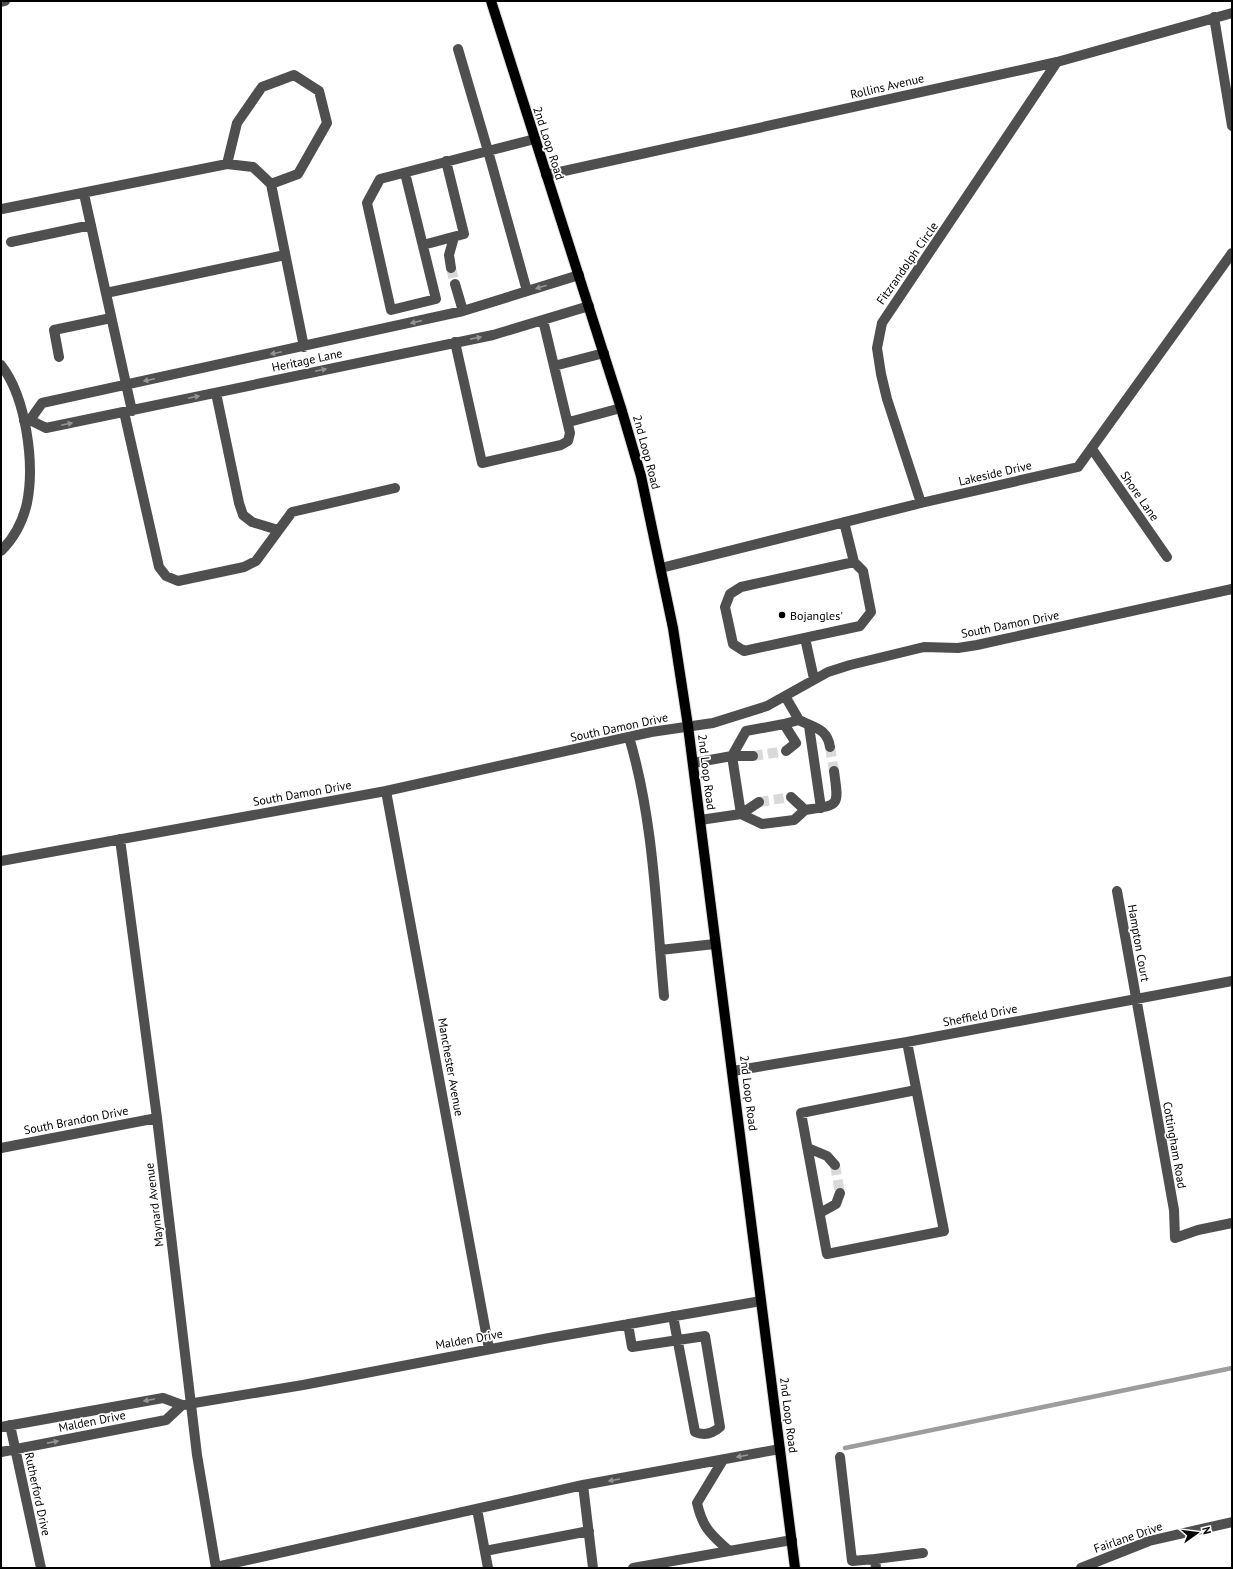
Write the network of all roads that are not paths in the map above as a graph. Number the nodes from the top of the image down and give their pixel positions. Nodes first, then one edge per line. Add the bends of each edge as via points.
1 (5, 1) edge
2 (491, 1) edge
3 (1, 2) edge
4 (1232, 13) edge
5 (1214, 18) junction
6 (458, 49) dead end
7 (1057, 62) junction
8 (1232, 126) edge
9 (534, 139) junction
10 (488, 151) junction
11 (446, 162) junction
12 (227, 164) junction
13 (405, 173) junction
14 (546, 175) junction
15 (271, 184) junction
16 (84, 194) junction
17 (2, 209) dead end
18 (91, 225) junction
19 (454, 237) junction
20 (11, 242) dead end
21 (423, 245) junction
22 (1232, 253) edge
23 (285, 255) junction
24 (451, 268) tunnel mouth
25 (579, 275) junction
26 (455, 284) tunnel mouth
27 (527, 291) junction
28 (106, 293) junction
29 (589, 306) junction
30 (391, 310) junction
31 (463, 311) junction
32 (111, 318) junction
33 (543, 320) junction
34 (395, 326) junction
35 (455, 342) junction
36 (304, 347) junction
37 (604, 352) junction
38 (59, 357) dead end
39 (1, 365) edge
40 (554, 366) junction
41 (126, 385) junction
42 (216, 393) junction
43 (621, 408) junction
44 (128, 411) junction
45 (27, 421) junction
46 (569, 422) junction
47 (1092, 449) junction
48 (395, 488) dead end
49 (920, 503) junction
50 (844, 522) junction
51 (278, 530) junction
52 (1, 551) edge
53 (1167, 557) dead end
54 (854, 562) junction
55 (661, 568) junction
56 (1232, 589) edge
57 (805, 638) junction
58 (814, 679) junction
59 (785, 696) junction
60 (799, 720) junction
61 (784, 724) junction
62 (688, 726) junction
63 (810, 726) junction
64 (629, 737) junction
65 (812, 741) junction
66 (796, 743) junction
67 (830, 747) tunnel mouth
68 (786, 751) tunnel mouth
69 (732, 756) junction
70 (753, 756) tunnel mouth
71 (693, 763) junction
72 (834, 771) tunnel mouth
73 (386, 791) junction
74 (791, 797) dead end
75 (759, 802) tunnel mouth
76 (821, 808) junction
77 (805, 810) junction
78 (741, 814) junction
79 (700, 820) junction
80 (120, 839) junction
81 (1, 861) edge
82 (1117, 891) dead end
83 (715, 944) junction
84 (660, 950) junction
85 (1232, 981) edge
86 (664, 996) dead end
87 (1136, 999) junction
88 (907, 1042) junction
89 (733, 1071) junction
90 (916, 1090) junction
91 (156, 1118) junction
92 (1, 1148) edge
93 (808, 1148) junction
94 (835, 1165) tunnel mouth
95 (840, 1193) dead end
96 (820, 1213) junction
97 (1232, 1223) edge
98 (761, 1301) junction
99 (673, 1316) junction
100 (628, 1324) junction
101 (678, 1340) junction
102 (489, 1349) junction
103 (187, 1404) junction
104 (6, 1426) edge
105 (15, 1449) junction
106 (780, 1449) junction
107 (1, 1452) edge
108 (840, 1457) dead end
109 (723, 1460) junction
110 (583, 1485) junction
111 (477, 1509) junction
112 (1232, 1522) edge
113 (589, 1531) junction
114 (792, 1540) junction
115 (485, 1551) junction
116 (729, 1551) junction
117 (923, 1553) dead end
118 (876, 1564) edge
119 (41, 1568) edge
120 (216, 1568) edge
121 (488, 1568) edge
122 (593, 1568) edge
123 (633, 1568) edge
124 (795, 1568) edge
125 (1081, 1568) edge

1 - 3 street
2 - 9 main road, 2nd Loop Road
4 - 5 street, Rollins Avenue
5 - 7 street, Rollins Avenue
5 - 8 street
6 - 10 street
7 - 14 street, Rollins Avenue
7 - 49 street, Fitzrandolph Circle via 882,323 877,348 881,374
9 - 10 street
9 - 14 main road, 2nd Loop Road
10 - 11 street
10 - 27 street
11 - 13 street
11 - 19 street via 464,234
12 - 15 street via 253,167
12 - 15 street via 237,123 262,87 294,75 319,90 327,123 298,174
12 - 16 street
13 - 21 street
13 - 30 street via 380,179 367,203
14 - 25 main road, 2nd Loop Road
15 - 23 street
16 - 17 street
16 - 18 street
18 - 20 street
18 - 28 street
19 - 21 street
19 - 24 street via 449,255
21 - 30 street via 436,299
22 - 47 street, Lakeside Drive
23 - 28 street
23 - 36 street
25 -> 27 street, Heritage Lane
25 - 29 main road, 2nd Loop Road
26 - 31 street
27 - 31 street, Heritage Lane
28 - 32 street
29 - 33 street, Heritage Lane
29 - 37 main road, 2nd Loop Road
30 - 34 street
31 -> 34 street, Heritage Lane
32 - 38 street via 54,330
32 - 41 street
35 -> 33 street, Heritage Lane via 493,335
33 - 40 street
34 - 36 street, Heritage Lane
42 -> 35 street, Heritage Lane
35 - 46 street via 482,463 561,445 568,441
36 -> 41 street, Heritage Lane
37 - 40 street
37 - 43 main road, 2nd Loop Road
39 - 45 street via 16,392
40 - 46 street
41 - 44 street
41 - 45 street, Heritage Lane via 42,403
44 -> 42 street, Heritage Lane
42 - 51 street via 243,515 252,522
43 - 46 street
43 - 55 main road, 2nd Loop Road via 641,476
45 -> 44 street, Heritage Lane via 46,428
44 - 51 street via 159,567 166,576 178,581 244,567 256,561
45 - 52 street via 29,486 26,504 17,531
47 - 49 street, Lakeside Drive via 1078,467
47 - 53 street, Shore Lane
48 - 51 street via 292,512
49 - 50 street, Lakeside Drive
50 - 54 street
50 - 55 street, Lakeside Drive
54 - 57 street via 863,571 872,612 860,626
54 - 57 street via 741,587 730,594 725,607 733,644 744,651
55 - 62 main road, 2nd Loop Road
56 - 58 street, South Damon Drive via 977,645 958,648 924,647 850,665
57 - 58 street
58 - 59 street, South Damon Drive
59 - 60 street
59 - 62 street, South Damon Drive via 767,706 741,715 713,723
60 - 61 street
60 - 63 street
61 - 66 street
61 - 69 street via 746,731
62 - 64 street, South Damon Drive
62 - 71 main road, 2nd Loop Road
63 - 65 street
63 - 67 street via 826,733
64 - 73 street, South Damon Drive
64 - 84 street via 642,788
65 - 66 street
65 - 76 street
66 - 68 street
69 - 70 street
69 - 71 street
69 - 78 street
71 - 79 main road, 2nd Loop Road
72 - 76 street via 838,798 835,803
73 - 80 street, South Damon Drive
73 - 102 street, Manchester Avenue
74 - 77 street
75 - 78 street
76 - 77 street
77 - 78 street via 794,820 762,824
78 - 79 street
79 - 83 main road, 2nd Loop Road
80 - 81 street, South Damon Drive
80 - 91 street, Maynard Avenue
82 - 87 street, Hampton Court
83 - 84 street
83 - 89 main road, 2nd Loop Road
84 - 86 street
85 - 87 street, Sheffield Drive
87 - 88 street, Sheffield Drive
87 - 97 street, Cottingham Road via 1174,1210 1175,1238
88 - 89 street, Sheffield Drive
88 - 90 street
89 - 98 main road, 2nd Loop Road
90 - 93 street via 801,1113
90 - 96 street via 944,1230 827,1254
91 - 92 street, South Brandon Drive
91 - 103 street, Maynard Avenue
93 - 94 street via 827,1156
93 - 96 street
95 - 96 street via 836,1204
98 - 99 street, Malden Drive
98 - 106 main road, 2nd Loop Road
99 - 100 street, Malden Drive
99 - 101 street
100 - 101 street via 632,1347
100 - 102 street, Malden Drive
101 - 101 street via 695,1432 702,1435 715,1432 720,1427 705,1336
102 - 103 street, Malden Drive
103 -> 104 street, Malden Drive via 163,1398
105 -> 103 street, Malden Drive via 166,1420
103 - 120 street, Maynard Avenue
104 - 105 street, Rutherford Drive
105 - 107 street, Malden Drive
105 - 119 street, Rutherford Drive
106 -> 109 street
106 - 114 main road, 2nd Loop Road
108 - 118 street via 852,1561
109 -> 110 street
109 - 116 street via 697,1503 701,1520 708,1532
110 - 111 street
110 - 113 street
111 - 115 street
111 - 120 street
112 - 125 street, Fairlane Drive via 1149,1541
113 - 115 street
113 - 122 street
114 - 116 street
114 - 124 main road, 2nd Loop Road
115 - 121 street
116 - 123 street
117 - 118 street

